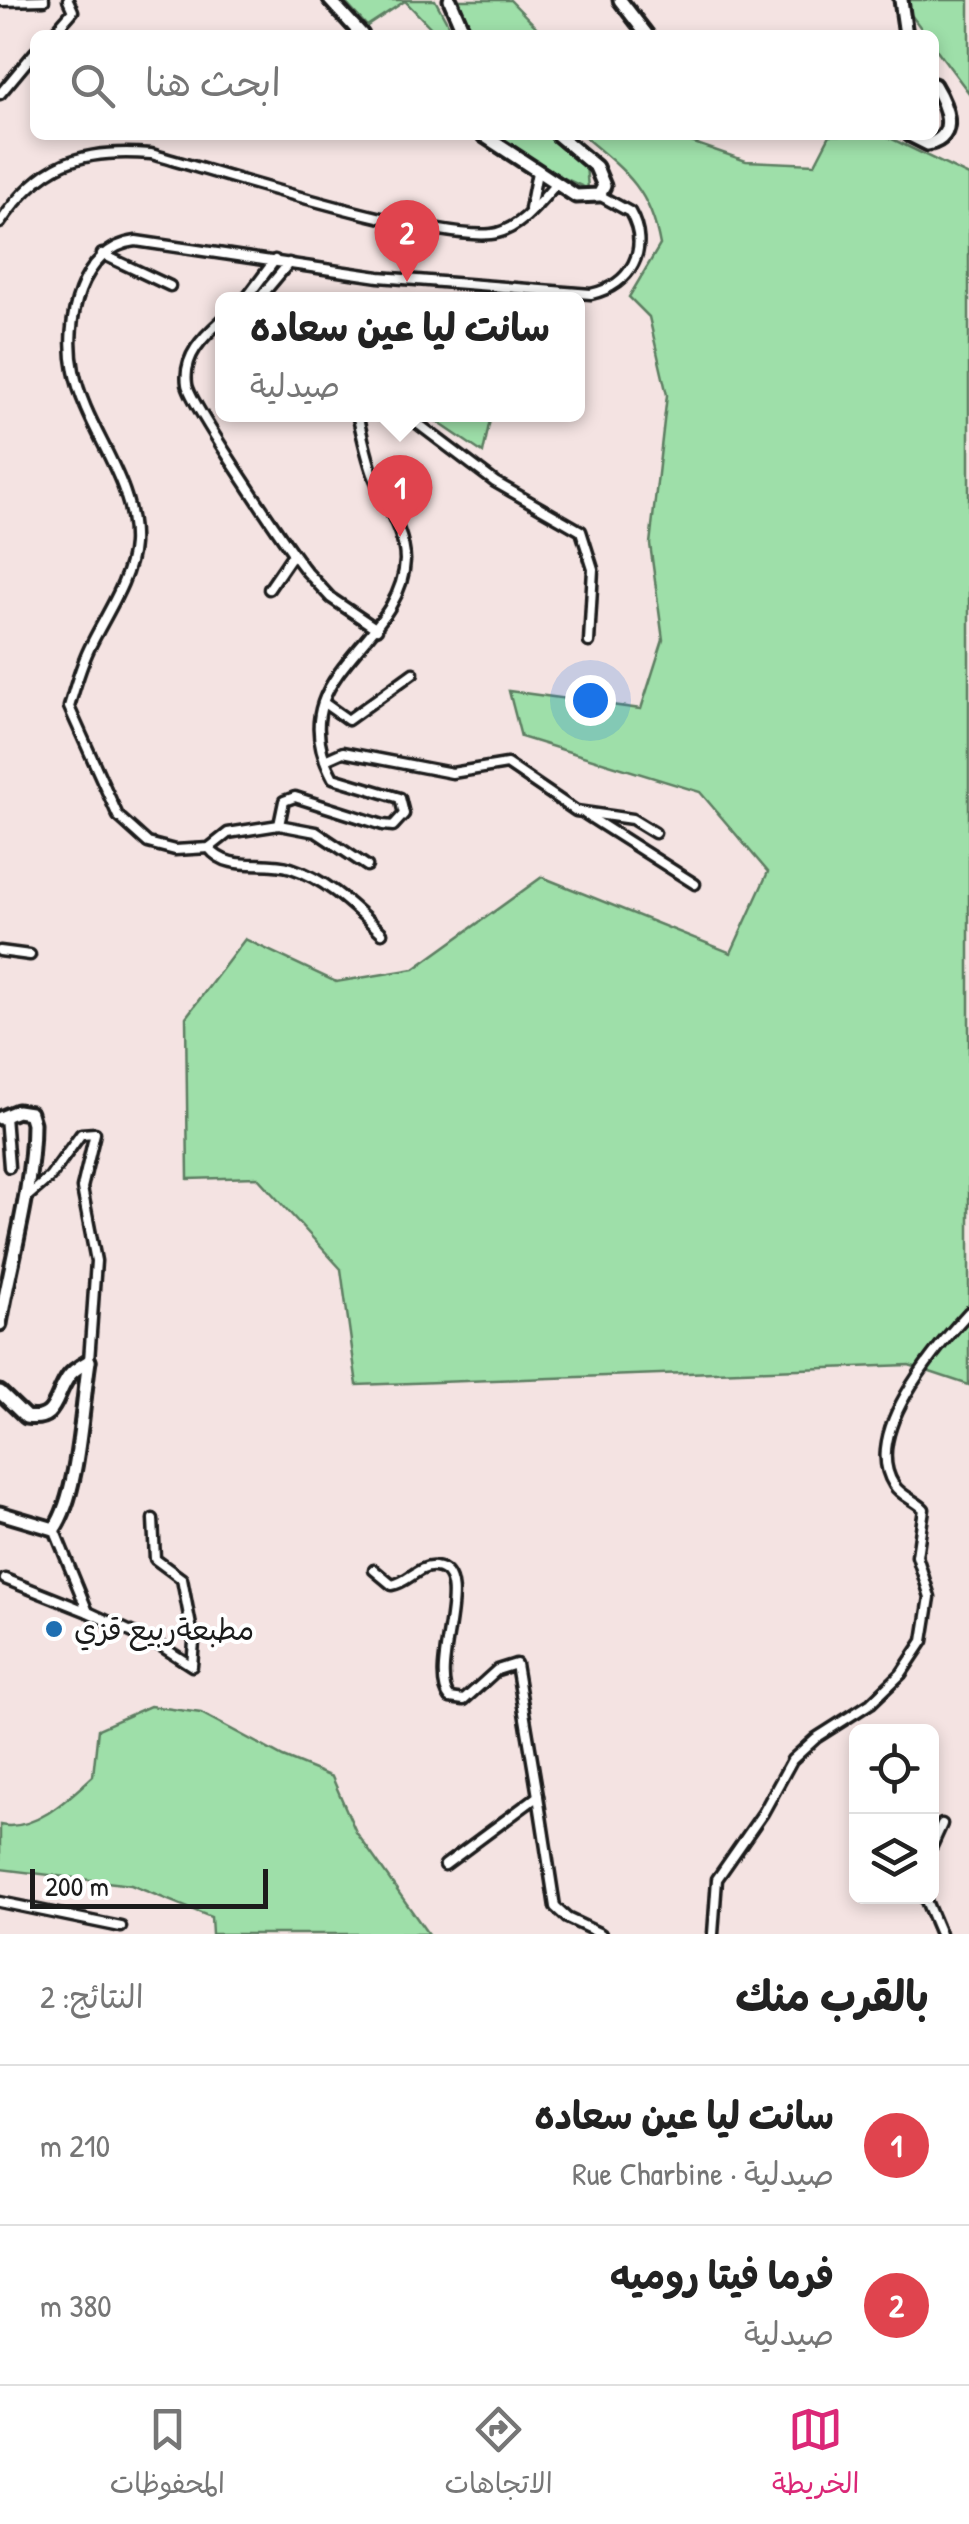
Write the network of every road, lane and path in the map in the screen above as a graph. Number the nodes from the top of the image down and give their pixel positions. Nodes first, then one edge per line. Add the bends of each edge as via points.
1 (44, 0) edge
2 (68, 0) edge
3 (330, 0) edge
4 (450, 0) edge
5 (620, 0) edge
6 (901, 0) edge
7 (0, 1) edge
8 (56, 30) edge
9 (357, 30) edge
10 (463, 30) edge
11 (643, 30) edge
12 (905, 30) edge
13 (30, 58) edge
14 (0, 94) edge
15 (939, 95) edge
16 (490, 140) edge
17 (564, 140) edge
18 (920, 140) edge
19 (538, 172) junction
20 (556, 184) junction
21 (599, 196) junction
22 (529, 214) junction
23 (0, 223) edge
24 (102, 254) junction
25 (275, 260) junction
26 (289, 263) junction
27 (170, 286) dead end
28 (251, 292) edge
29 (265, 292) edge
30 (566, 292) edge
31 (585, 294) edge
32 (215, 327) edge
33 (359, 422) edge
34 (415, 422) edge
35 (293, 554) junction
36 (269, 589) dead end
37 (376, 629) junction
38 (589, 642) dead end
39 (413, 674) dead end
40 (324, 703) junction
41 (325, 760) junction
42 (585, 814) junction
43 (278, 825) junction
44 (655, 833) dead end
45 (209, 848) junction
46 (367, 866) dead end
47 (695, 884) dead end
48 (382, 932) dead end
49 (0, 951) edge
50 (30, 956) dead end
51 (3, 1117) edge
52 (9, 1167) dead end
53 (28, 1196) junction
54 (969, 1312) edge
55 (0, 1324) edge
56 (89, 1360) junction
57 (0, 1392) edge
58 (0, 1513) edge
59 (153, 1519) dead end
60 (54, 1529) junction
61 (374, 1570) dead end
62 (5, 1579) dead end
63 (88, 1612) junction
64 (538, 1796) junction
65 (942, 1824) dead end
66 (939, 1831) edge
67 (445, 1866) dead end
68 (0, 1902) edge
69 (927, 1904) edge
70 (121, 1928) dead end
71 (601, 1934) edge
72 (713, 1934) edge
73 (940, 1934) edge

1 - 7 street
2 - 8 street via 73,11
3 - 9 street
4 - 10 street
5 - 11 street
6 - 12 street
13 - 14 street
15 - 18 street via 948,114 946,132 939,141
16 - 19 street
17 - 21 street via 596,166 604,186
19 - 20 street
19 - 22 street
20 - 21 street via 576,196
20 - 22 street
21 - 31 street via 630,212 641,238 639,254 609,290
22 - 23 street via 481,235 401,221 151,154 118,152 52,166
24 - 25 street via 124,243 154,242
24 - 27 street
24 - 45 street via 79,300 74,372 124,490 132,553 69,707 124,824 160,848
25 - 26 street
25 - 28 street
26 - 29 street
26 - 30 street
32 - 35 street via 195,347 186,384
33 - 37 street via 405,556
34 - 38 street via 495,482 582,531 594,569
35 - 36 street
35 - 37 street via 331,598
37 - 40 street via 338,668
39 - 40 street via 348,720
40 - 41 street
41 - 42 street via 343,752 452,773 507,764
41 - 43 street via 333,778 400,798 404,814 392,826 383,825 295,797 284,800
42 - 44 street via 632,819
42 - 47 street
43 - 45 street via 228,832
43 - 46 street via 316,832
45 - 48 street via 227,862 306,874
49 - 50 street
51 - 52 street
51 - 53 street via 22,1110 32,1117
53 - 55 street
53 - 56 street via 81,1134 94,1133 82,1188 96,1262
54 - 72 street via 916,1381 884,1440 892,1483 924,1509 917,1556 930,1597 923,1642 880,1694 792,1760 717,1879
56 - 57 street via 70,1375 46,1416 26,1416
56 - 60 street via 71,1480
58 - 60 street
59 - 63 street via 155,1559 182,1579 192,1666
60 - 63 street
61 - 64 street via 392,1584 431,1566 452,1580 441,1672 450,1698 470,1696 497,1670 516,1664
62 - 63 street
64 - 67 street
64 - 71 street via 555,1907
65 - 66 street
68 - 70 street
69 - 73 street

